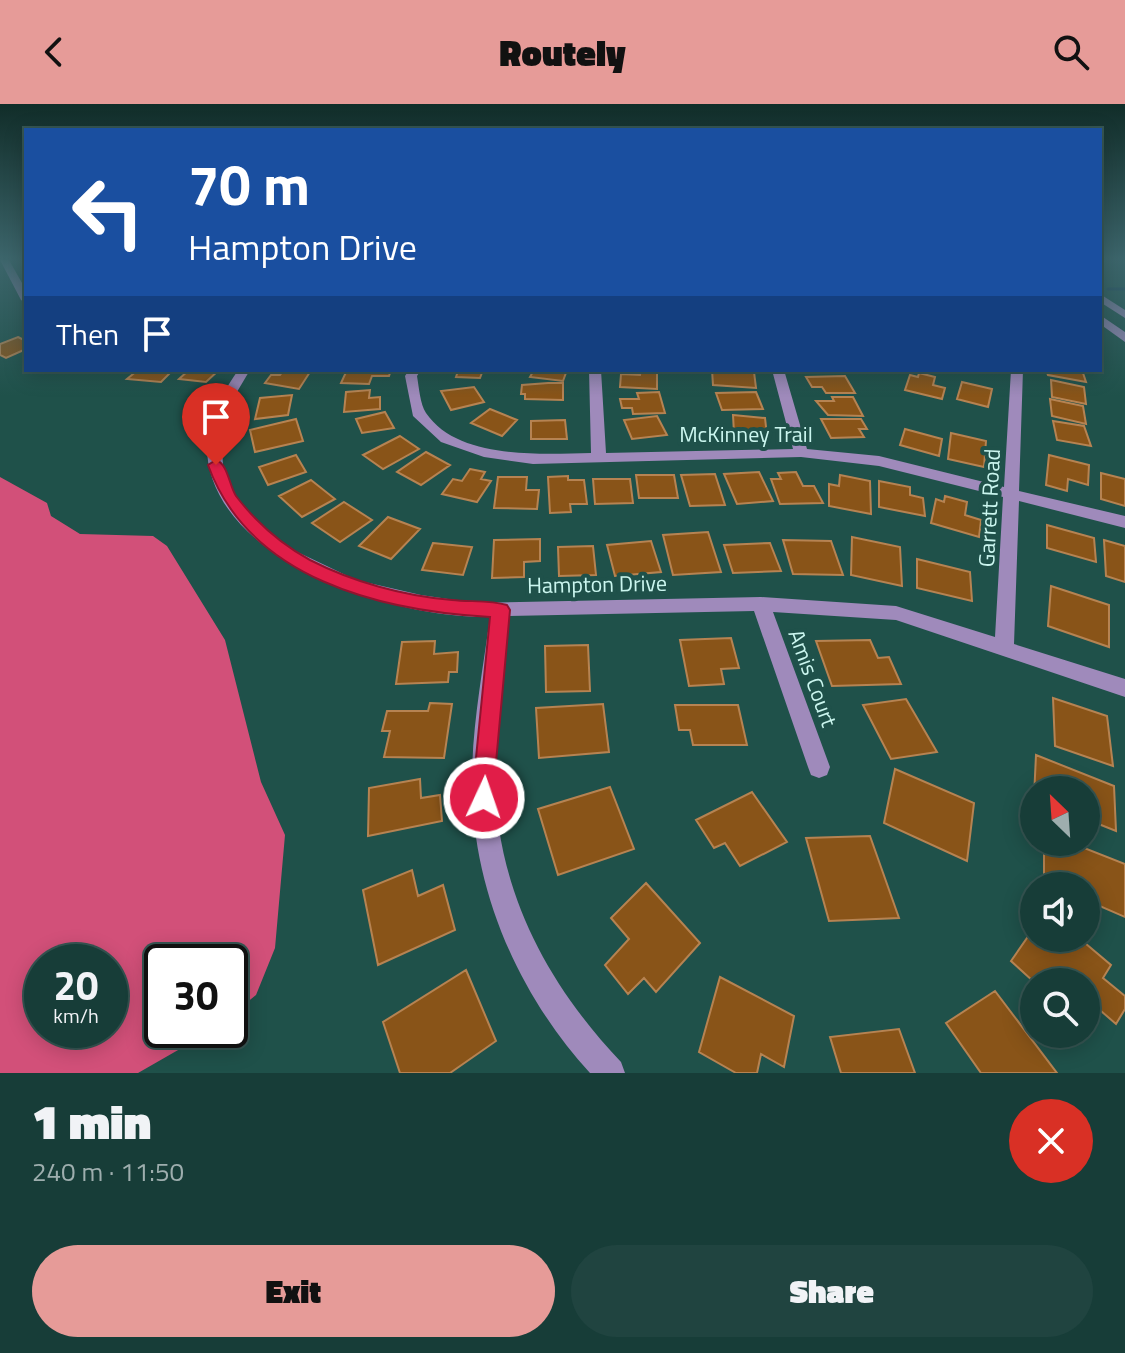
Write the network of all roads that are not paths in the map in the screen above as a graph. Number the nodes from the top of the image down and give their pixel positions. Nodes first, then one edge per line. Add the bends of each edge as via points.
1 (1102, 320) edge
2 (1125, 338) edge
3 (243, 372) edge
4 (414, 372) edge
5 (595, 372) edge
6 (779, 372) edge
7 (1013, 372) edge
8 (801, 453) junction
9 (599, 458) junction
10 (1009, 493) junction
11 (1125, 522) edge
12 (761, 604) junction
13 (500, 610) junction
14 (1004, 649) junction
15 (1125, 688) edge
16 (819, 767) dead end
17 (610, 1073) edge

1 - 2 street
3 - 13 street, Hampton Drive via 216,422 216,465 235,507 261,535 306,565 352,586 449,607
4 - 9 street, McKinney Trail via 418,413 446,439 533,459
5 - 9 street
6 - 8 street
7 - 10 street, Garrett Road
8 - 9 street, McKinney Trail
8 - 10 street, McKinney Trail via 879,461
10 - 11 street, McKinney Trail
10 - 14 street, Garrett Road
12 - 13 street, Hampton Drive
12 - 14 street, Hampton Drive via 896,613
12 - 16 street, Amis Court
13 - 17 street via 484,798 497,880 521,948 543,990
14 - 15 street, Hampton Drive

